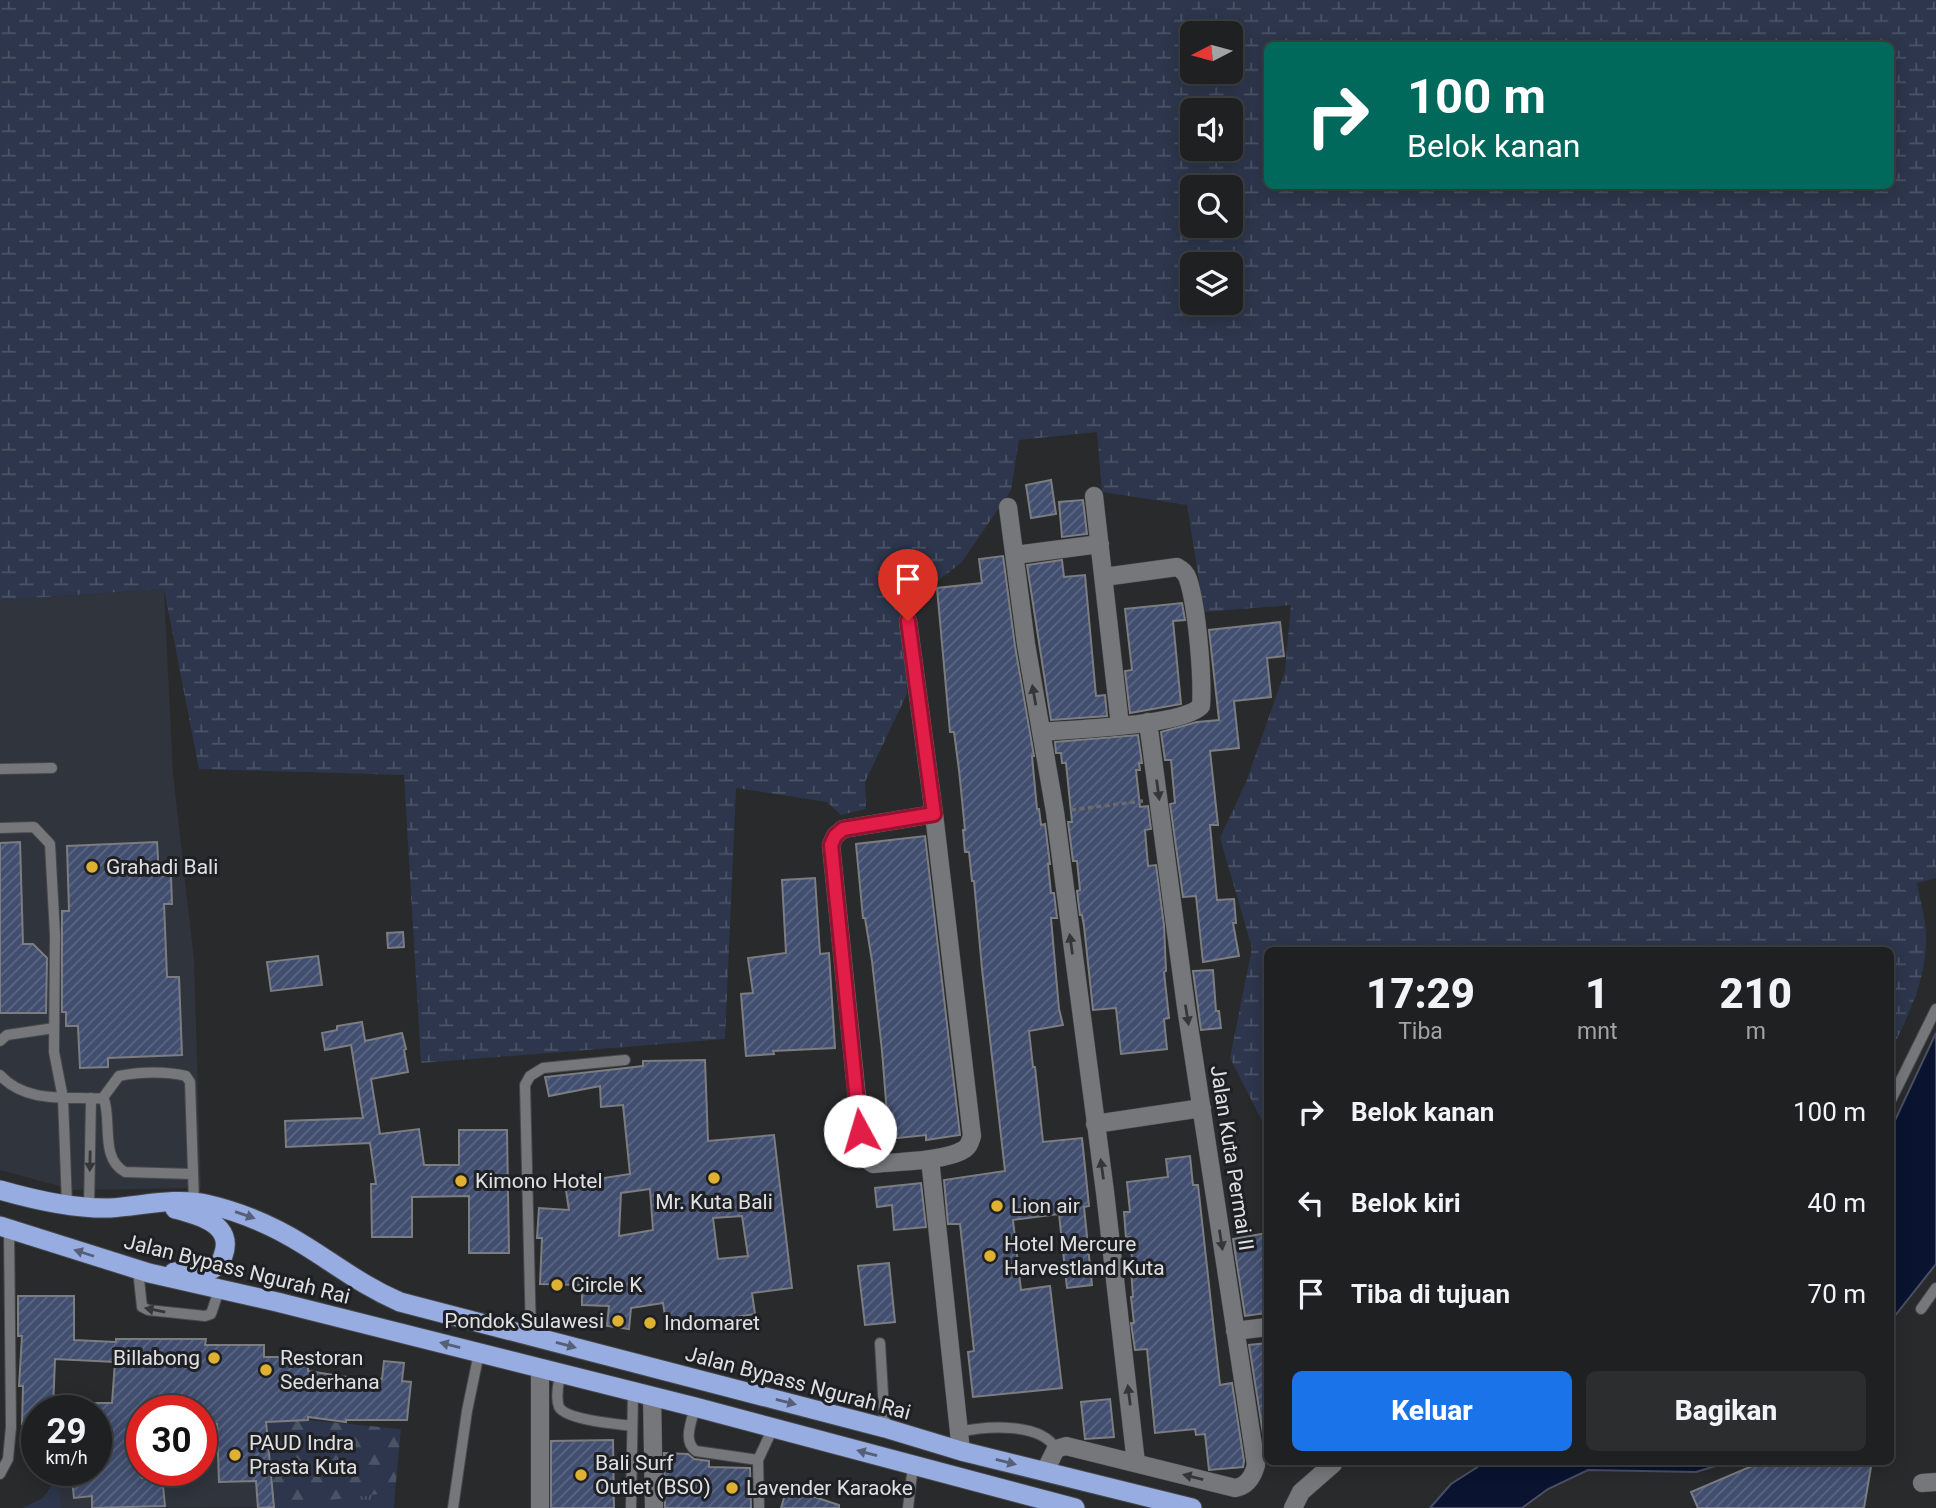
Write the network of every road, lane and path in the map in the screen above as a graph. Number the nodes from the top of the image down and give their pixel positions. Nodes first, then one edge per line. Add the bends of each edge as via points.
1 (1094, 496) dead end
2 (1008, 507) dead end
3 (1100, 544) junction
4 (1015, 555) junction
5 (1104, 577) junction
6 (908, 621) dead end
7 (1148, 722) junction
8 (1120, 725) junction
9 (1041, 732) junction
10 (52, 768) dead end
11 (0, 769) edge
12 (1159, 799) junction
13 (1055, 812) junction
14 (934, 814) junction
15 (0, 828) edge
16 (1936, 1009) edge
17 (54, 1027) junction
18 (0, 1041) edge
19 (625, 1060) dead end
20 (0, 1075) edge
21 (1894, 1094) edge
22 (63, 1098) junction
23 (96, 1098) junction
24 (1202, 1108) junction
25 (1095, 1124) junction
26 (930, 1158) junction
27 (192, 1174) junction
28 (0, 1190) edge
29 (194, 1202) junction
30 (154, 1203) junction
31 (67, 1205) junction
32 (89, 1208) junction
33 (5, 1228) edge
34 (144, 1271) junction
35 (1936, 1288) edge
36 (219, 1290) junction
37 (1921, 1309) dead end
38 (1264, 1327) edge
39 (1235, 1331) junction
40 (531, 1336) junction
41 (880, 1343) dead end
42 (479, 1353) junction
43 (540, 1368) junction
44 (560, 1373) junction
45 (643, 1394) junction
46 (695, 1407) junction
47 (632, 1426) junction
48 (773, 1428) junction
49 (885, 1428) junction
50 (960, 1441) junction
51 (1056, 1449) junction
52 (758, 1460) junction
53 (1136, 1463) junction
54 (913, 1465) junction
55 (1331, 1465) edge
56 (1045, 1472) junction
57 (0, 1474) edge
58 (453, 1508) edge
59 (540, 1508) edge
60 (631, 1508) edge
61 (653, 1508) edge
62 (759, 1508) edge
63 (908, 1508) edge
64 (1075, 1508) edge
65 (1192, 1508) edge
66 (1293, 1508) edge

1 - 3 street
2 - 4 street
3 - 4 street
3 - 5 street
9 -> 4 street
5 - 7 street via 1177,567 1188,580 1201,706 1195,712
5 - 8 street
6 - 14 street
7 - 8 street
7 -> 12 street, Jalan Kuta Permai II
8 - 9 street
9 - 13 street
10 - 11 lane
12 - 13 path
12 -> 24 street, Jalan Kuta Permai II
25 -> 13 street
14 - 26 street via 972,1136 962,1152
14 - 26 street via 843,829 831,845 863,1157 873,1164
15 - 17 lane via 34,827 50,844
16 - 21 lane
17 - 18 lane via 7,1035
17 - 22 lane
19 - 40 lane via 543,1068 525,1085
20 - 22 lane via 31,1094
22 - 23 lane
22 - 31 lane
23 - 27 lane via 106,1103 111,1158 116,1167 125,1172
23 - 27 lane via 119,1076 186,1076 190,1082
23 -> 32 lane
24 - 25 street
24 -> 39 street, Jalan Kuta Permai II
53 -> 25 street
26 - 50 street
27 - 29 lane
28 - 31 highway, Jalan Bypass Ngurah Rai
29 - 30 highway, Jalan Bypass Ngurah Rai
29 -> 40 highway, Jalan Bypass Ngurah Rai via 275,1228 400,1302
30 - 32 highway, Jalan Bypass Ngurah Rai
30 - 34 highway via 217,1224 225,1246 221,1261 208,1271
31 - 32 highway, Jalan Bypass Ngurah Rai
34 -> 33 highway, Jalan Bypass Ngurah Rai
33 - 57 lane via 11,1427 8,1459
34 - 36 highway, Jalan Bypass Ngurah Rai
36 -> 34 lane via 211,1314 205,1316 148,1310 142,1307
35 - 37 lane
42 -> 36 highway, Jalan Bypass Ngurah Rai
38 - 39 street
39 -> 53 street, Jalan Kuta Permai II via 1256,1465 1253,1474 1242,1487 1235,1488
40 -> 49 highway, Jalan Bypass Ngurah Rai
41 - 49 lane
42 - 43 highway, Jalan Bypass Ngurah Rai
42 - 58 lane
43 - 44 highway, Jalan Bypass Ngurah Rai
43 - 59 street
44 - 45 highway, Jalan Bypass Ngurah Rai
44 - 47 lane via 559,1407 567,1415
45 - 46 highway, Jalan Bypass Ngurah Rai
45 - 47 lane
45 - 61 street
46 - 48 highway, Jalan Bypass Ngurah Rai
46 - 52 lane via 690,1446 696,1451
47 - 60 lane
48 - 52 lane
54 -> 48 highway, Jalan Bypass Ngurah Rai
49 - 50 highway, Jalan Bypass Ngurah Rai
50 - 51 lane via 996,1428 1042,1434
50 -> 56 highway, Jalan Bypass Ngurah Rai
51 - 53 street via 1074,1447
51 - 56 street
52 - 62 lane
54 - 63 lane
54 - 64 highway, Jalan Bypass Ngurah Rai
55 - 66 street via 1301,1492
56 - 65 highway, Jalan Bypass Ngurah Rai

